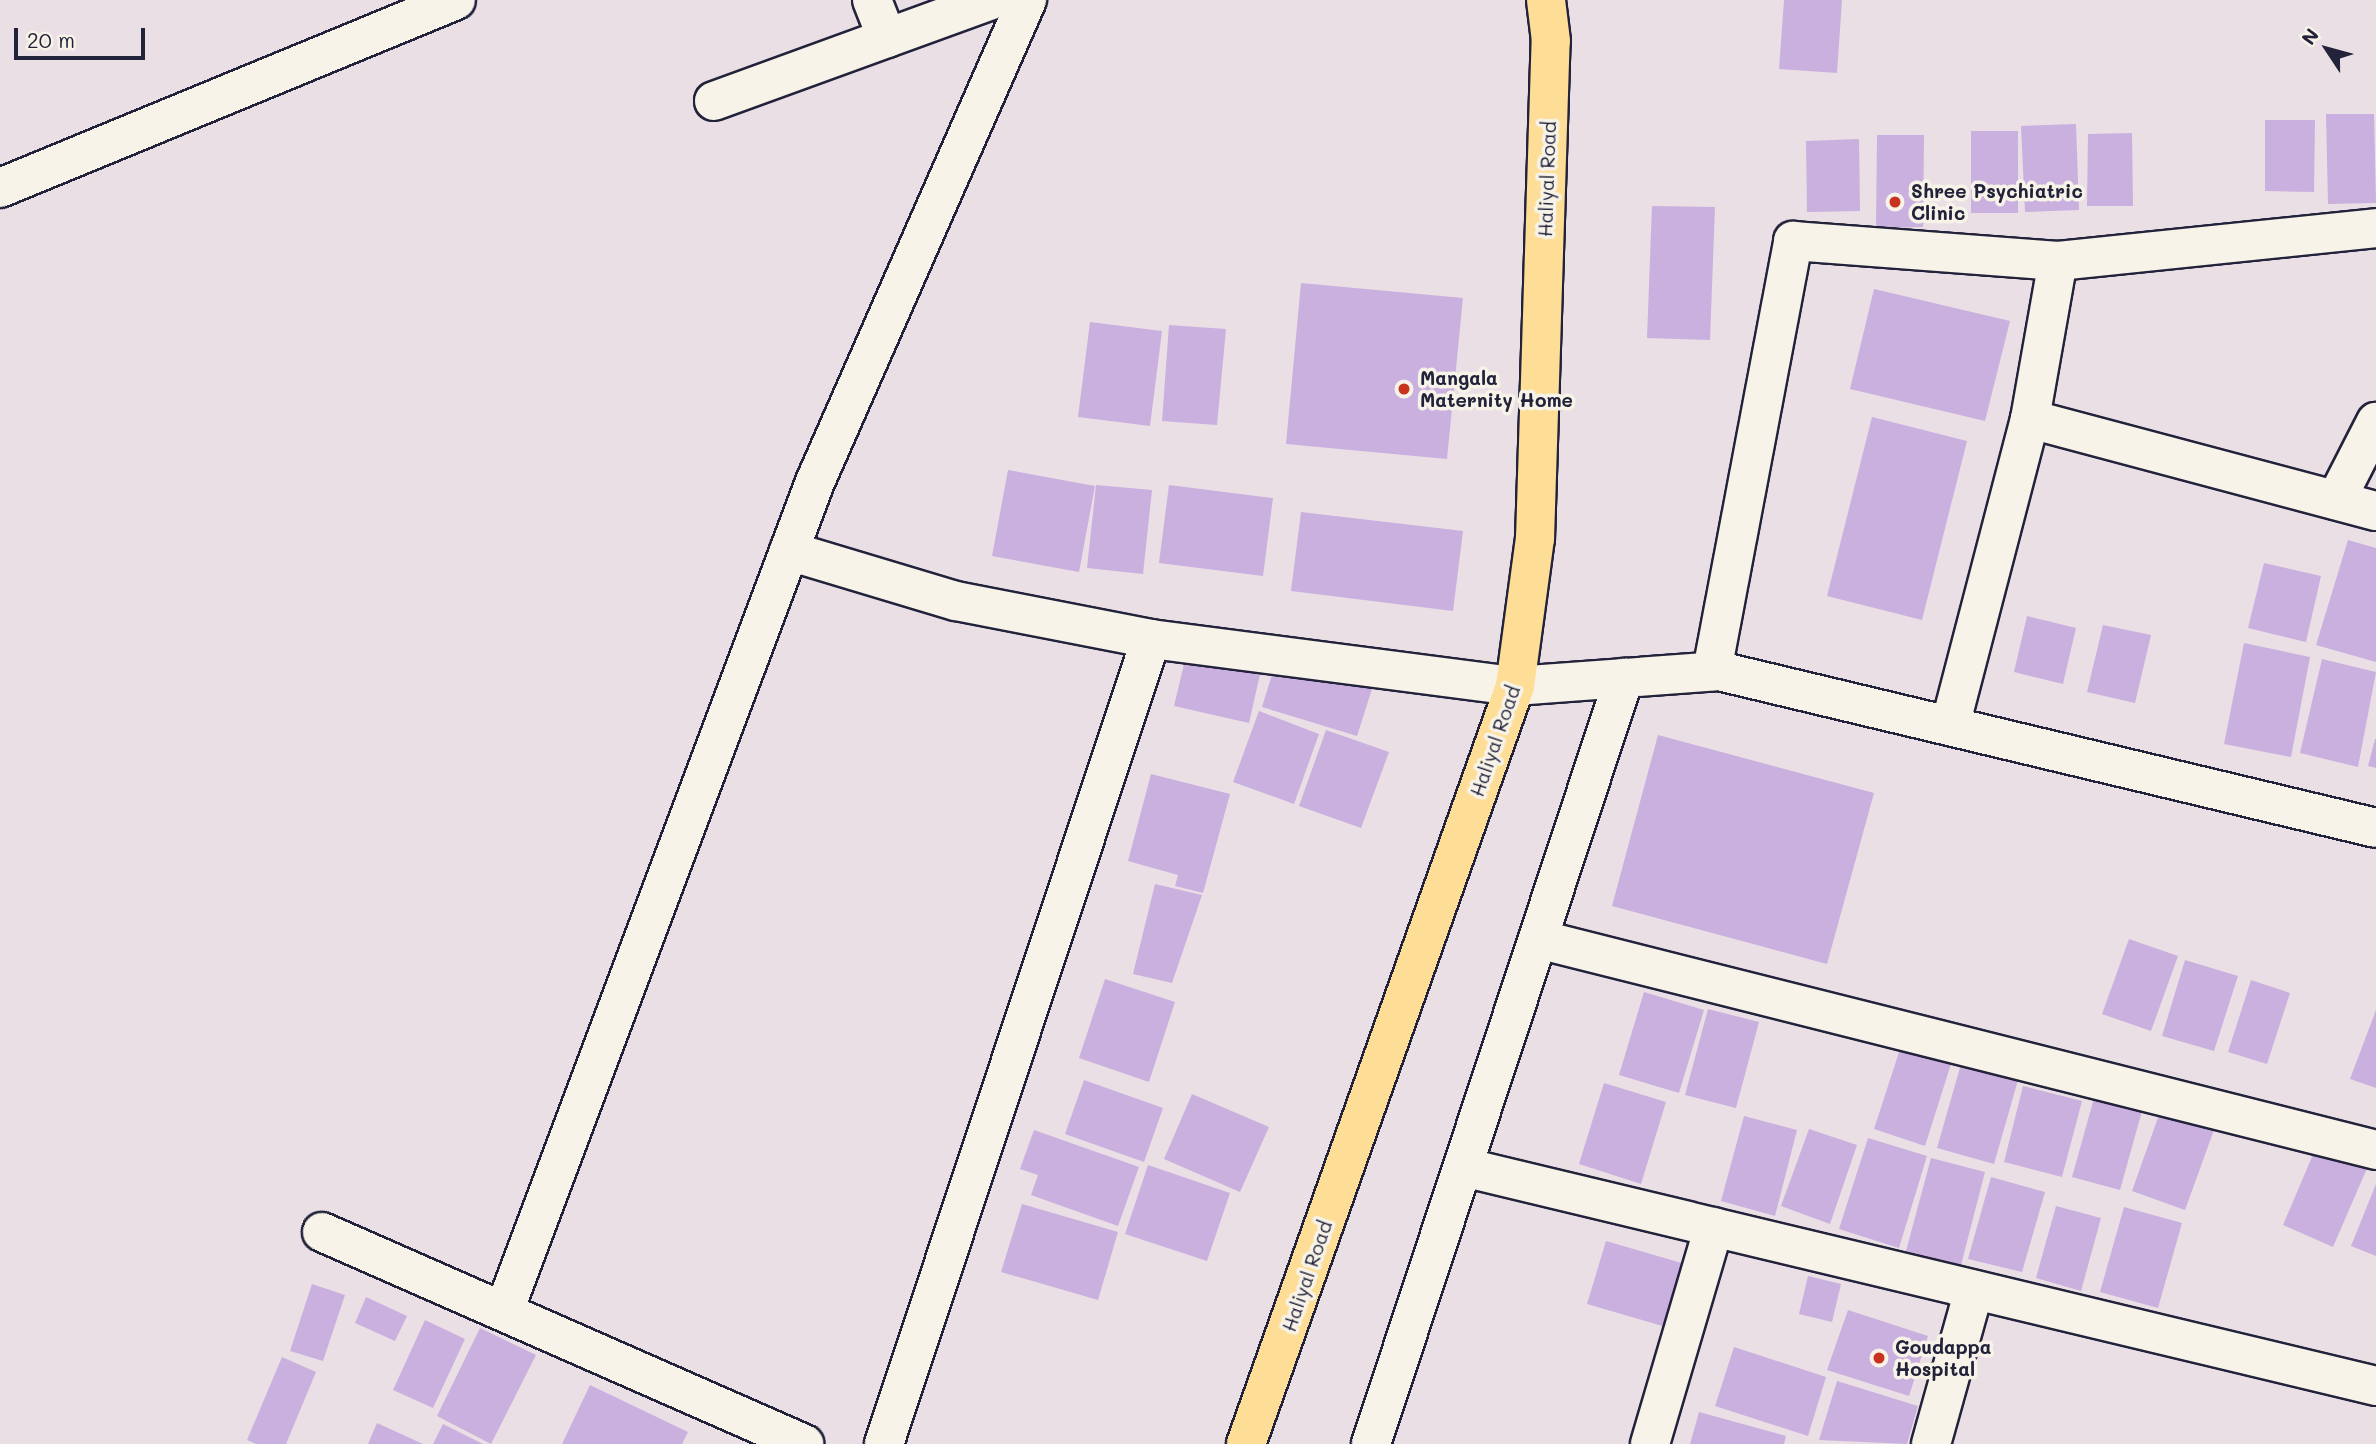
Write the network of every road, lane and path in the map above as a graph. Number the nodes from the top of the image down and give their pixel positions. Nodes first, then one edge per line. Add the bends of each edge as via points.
1 (456, 0) edge
2 (872, 0) edge
3 (991, 0) edge
4 (1027, 0) edge
5 (1546, 0) edge
6 (887, 38) junction
7 (714, 101) dead end
8 (0, 188) edge
9 (2376, 228) edge
10 (2058, 261) junction
11 (2030, 419) junction
12 (2376, 422) edge
13 (2336, 500) junction
14 (2376, 511) edge
15 (789, 551) junction
16 (1151, 639) junction
17 (1712, 671) junction
18 (1624, 678) junction
19 (1515, 686) junction
20 (1950, 726) junction
21 (2376, 828) edge
22 (1538, 939) junction
23 (2376, 1150) edge
24 (1463, 1167) junction
25 (1714, 1227) junction
26 (322, 1232) dead end
27 (1974, 1290) junction
28 (504, 1311) junction
29 (2376, 1386) edge
30 (804, 1444) edge
31 (884, 1444) edge
32 (1246, 1444) edge
33 (1371, 1444) edge
34 (1650, 1444) edge
35 (1931, 1444) edge

1 - 8 street
2 - 6 street
3 - 6 street
4 - 15 street
5 - 19 main road, Haliyal Road via 1551,41 1535,539
6 - 7 street
9 - 10 street
10 - 11 street
10 - 17 street via 1793,241
11 - 13 street
11 - 20 street
12 - 13 street
13 - 14 street
15 - 16 street via 956,601
15 - 28 street
16 - 19 street
16 - 31 street
17 - 18 street
17 - 20 street
18 - 19 street
18 - 22 street
19 - 32 main road, Haliyal Road
20 - 21 street
22 - 23 street
22 - 24 street
24 - 25 street
24 - 33 street
25 - 27 street
25 - 34 street
26 - 28 street
27 - 29 street
27 - 35 street
28 - 30 street

